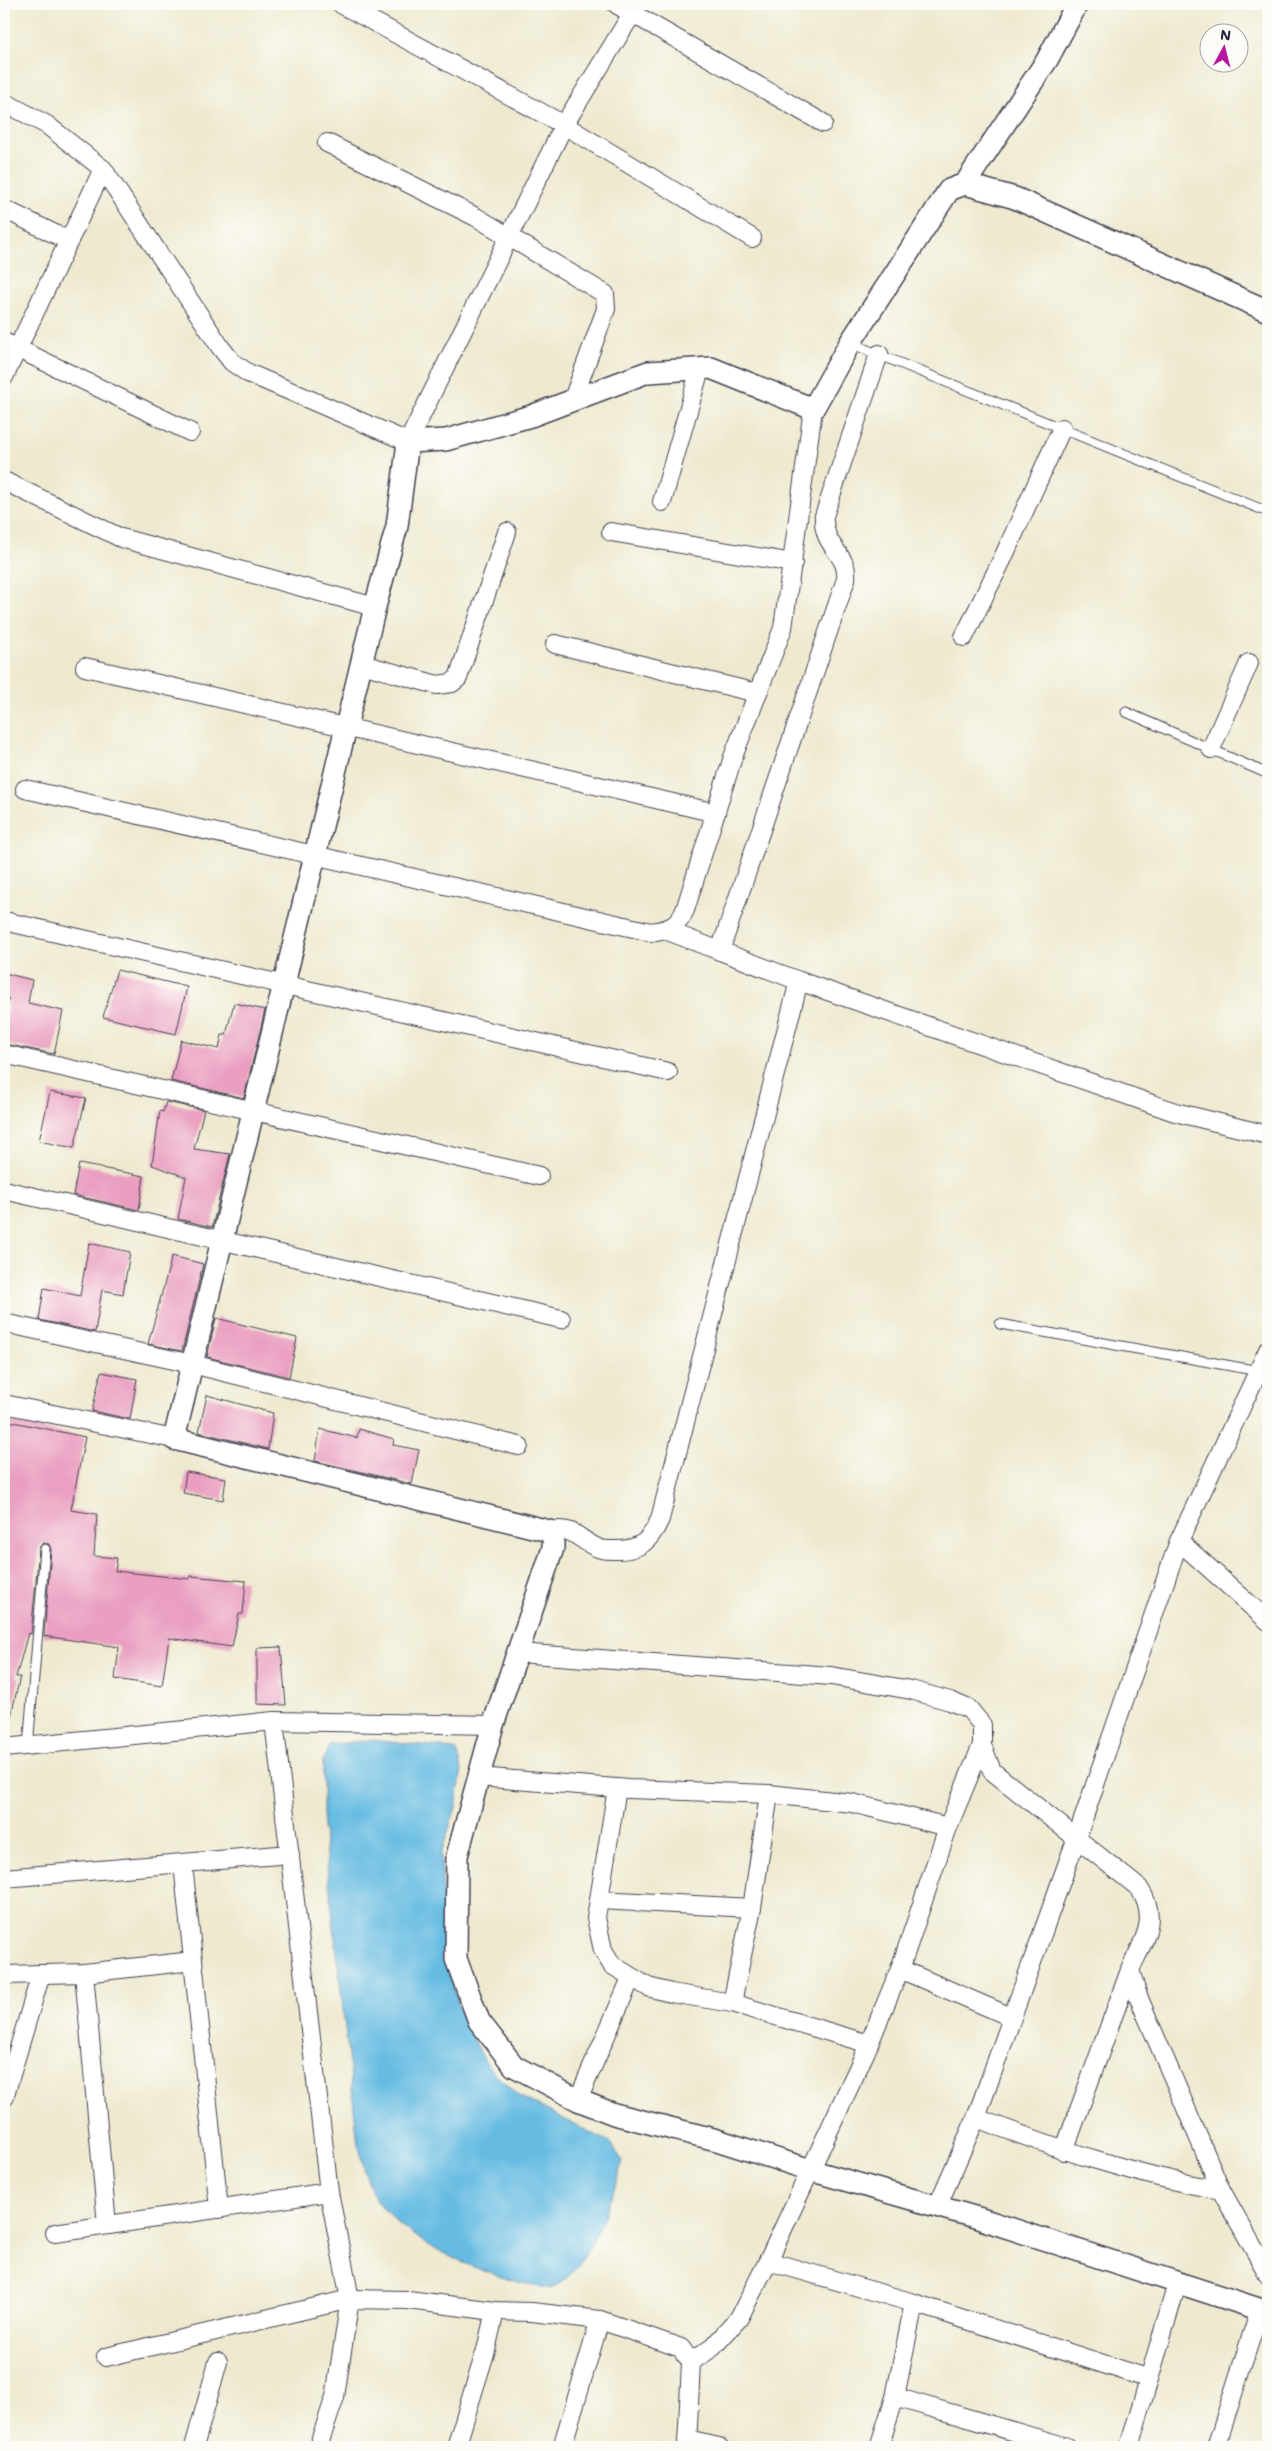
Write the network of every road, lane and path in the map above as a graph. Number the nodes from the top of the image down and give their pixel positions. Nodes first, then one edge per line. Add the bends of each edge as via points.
1 (341, 4) edge
2 (616, 4) edge
3 (1077, 4) edge
4 (635, 9) edge
5 (4, 102) edge
6 (822, 123) dead end
7 (564, 125) junction
8 (327, 143) dead end
9 (103, 169) junction
10 (965, 184) junction
11 (4, 209) edge
12 (509, 237) junction
13 (752, 238) dead end
14 (69, 241) junction
15 (1268, 311) edge
16 (850, 343) junction
17 (10, 345) edge
18 (879, 354) junction
19 (700, 368) junction
20 (4, 377) edge
21 (574, 399) junction
22 (813, 409) junction
23 (1062, 428) junction
24 (190, 432) dead end
25 (408, 442) junction
26 (4, 481) edge
27 (662, 502) dead end
28 (1268, 512) edge
29 (507, 532) dead end
30 (611, 532) dead end
31 (793, 562) junction
32 (375, 607) junction
33 (964, 637) dead end
34 (555, 644) dead end
35 (1249, 663) dead end
36 (362, 664) junction
37 (85, 667) dead end
38 (757, 693) junction
39 (1126, 712) dead end
40 (346, 729) junction
41 (1211, 749) junction
42 (1268, 774) edge
43 (25, 789) dead end
44 (716, 813) junction
45 (316, 857) junction
46 (4, 921) edge
47 (665, 930) junction
48 (720, 951) junction
49 (799, 981) junction
50 (284, 984) junction
51 (4, 1054) edge
52 (668, 1072) dead end
53 (253, 1110) junction
54 (1268, 1135) edge
55 (540, 1176) dead end
56 (4, 1190) edge
57 (221, 1239) junction
58 (561, 1319) dead end
59 (4, 1323) edge
60 (1000, 1324) dead end
61 (1268, 1350) edge
62 (192, 1364) junction
63 (1259, 1370) junction
64 (4, 1404) edge
65 (174, 1439) junction
66 (519, 1446) dead end
67 (550, 1530) junction
68 (1179, 1541) junction
69 (45, 1549) dead end
70 (1268, 1621) edge
71 (518, 1653) junction
72 (274, 1721) junction
73 (493, 1725) junction
74 (982, 1745) junction
75 (28, 1746) junction
76 (5, 1751) edge
77 (478, 1777) junction
78 (617, 1788) junction
79 (769, 1794) junction
80 (948, 1827) junction
81 (1077, 1837) junction
82 (290, 1854) junction
83 (183, 1864) junction
84 (4, 1878) edge
85 (599, 1900) junction
86 (752, 1908) junction
87 (193, 1961) junction
88 (900, 1969) junction
89 (1130, 1970) junction
90 (84, 1973) junction
91 (40, 1974) junction
92 (4, 1975) edge
93 (631, 1978) junction
94 (732, 2003) junction
95 (1010, 2017) junction
96 (869, 2044) junction
97 (4, 2098) edge
98 (578, 2100) junction
99 (976, 2118) junction
100 (1064, 2151) junction
101 (809, 2169) junction
102 (1221, 2190) junction
103 (328, 2192) junction
104 (937, 2207) junction
105 (219, 2209) junction
106 (107, 2226) junction
107 (55, 2234) dead end
108 (768, 2261) junction
109 (1268, 2274) edge
110 (1177, 2284) junction
111 (350, 2299) junction
112 (914, 2303) junction
113 (1264, 2310) edge
114 (495, 2311) junction
115 (600, 2320) junction
116 (106, 2357) dead end
117 (218, 2362) dead end
118 (691, 2362) junction
119 (1148, 2378) junction
120 (894, 2397) junction
121 (687, 2443) edge
122 (194, 2447) edge
123 (318, 2447) edge
124 (456, 2447) edge
125 (562, 2447) edge
126 (719, 2447) edge
127 (879, 2447) edge
128 (1067, 2447) edge
129 (1129, 2447) edge
130 (1216, 2447) edge

1 - 7 street
2 - 4 street
3 - 10 street via 1047,60
4 - 6 street
4 - 7 street
5 - 9 street via 47,125
7 - 12 street
7 - 13 street
8 - 12 street via 476,217
9 - 14 street
9 - 25 street via 232,362
10 - 15 street via 1015,198
10 - 16 street via 948,190
11 - 14 street
12 - 21 street via 605,294 606,309
12 - 25 street
14 - 17 street
16 - 18 lane
16 - 22 street
17 - 20 street
17 - 24 street
18 - 23 lane
18 - 48 street via 824,516 825,537 843,561 846,579
19 - 21 street via 648,372
19 - 22 street via 711,368
19 - 27 street
21 - 25 street via 531,416 446,440
22 - 31 street
23 - 28 lane
23 - 33 street
25 - 32 street via 397,526
26 - 32 street via 121,538
29 - 36 street via 458,678 452,683 437,685
30 - 31 street
31 - 38 street via 783,628
32 - 36 street
34 - 38 street
35 - 41 street
36 - 40 street
37 - 40 street
38 - 44 street
39 - 41 lane
40 - 44 street
40 - 45 street
41 - 42 lane
43 - 45 street
44 - 47 street via 681,919 674,927
45 - 47 street via 651,932
45 - 50 street
46 - 50 street
47 - 48 street
48 - 49 street
49 - 54 street via 1176,1112
49 - 67 street via 653,1536 628,1551 599,1549 575,1532
50 - 52 street
50 - 53 street
51 - 53 street
53 - 55 street
53 - 57 street
56 - 57 street
57 - 58 street
57 - 62 street
59 - 62 street
60 - 63 lane
61 - 63 street
62 - 65 street
62 - 66 street
63 - 68 street
64 - 65 street
65 - 67 street
67 - 71 street via 553,1548
68 - 70 street
68 - 81 street
69 - 75 lane
71 - 73 street
71 - 74 street via 831,1676 911,1690 969,1709 982,1725
72 - 73 street
72 - 75 street
72 - 82 street
73 - 77 street
74 - 80 street
74 - 81 street via 992,1771
75 - 76 street
77 - 78 street
77 - 98 street via 457,1856 456,1959 479,2022 514,2066
78 - 79 street
78 - 85 street
79 - 80 street via 852,1803
79 - 86 street
80 - 88 street
81 - 89 street via 1140,1888 1146,1898 1150,1922
81 - 95 street
82 - 83 street
82 - 103 street
83 - 84 street
83 - 87 street
85 - 86 street
85 - 93 street via 596,1918 603,1950 612,1964
86 - 94 street
87 - 90 street
87 - 105 street
88 - 95 street
88 - 96 street
89 - 100 street
89 - 102 street via 1138,1996
90 - 91 street
90 - 106 street
91 - 92 street
91 - 97 street
93 - 94 street via 671,1993
93 - 98 street
94 - 96 street
95 - 99 street
96 - 101 street
98 - 101 street via 614,2114 717,2140
99 - 100 street
99 - 104 street
100 - 102 street via 1176,2182
101 - 104 street
101 - 108 street
102 - 109 street
103 - 105 street
103 - 111 street
104 - 110 street
105 - 106 street
106 - 107 street
108 - 112 street
108 - 118 street via 739,2318 713,2347
110 - 113 street
110 - 119 street
111 - 114 street via 408,2300
111 - 116 street
111 - 123 street via 335,2397
112 - 119 street
112 - 120 street
113 - 130 street
114 - 115 street
114 - 124 street
115 - 118 street via 681,2348
115 - 125 street
117 - 122 street
118 - 121 street
119 - 129 street
120 - 127 street
120 - 128 street
121 - 126 street

